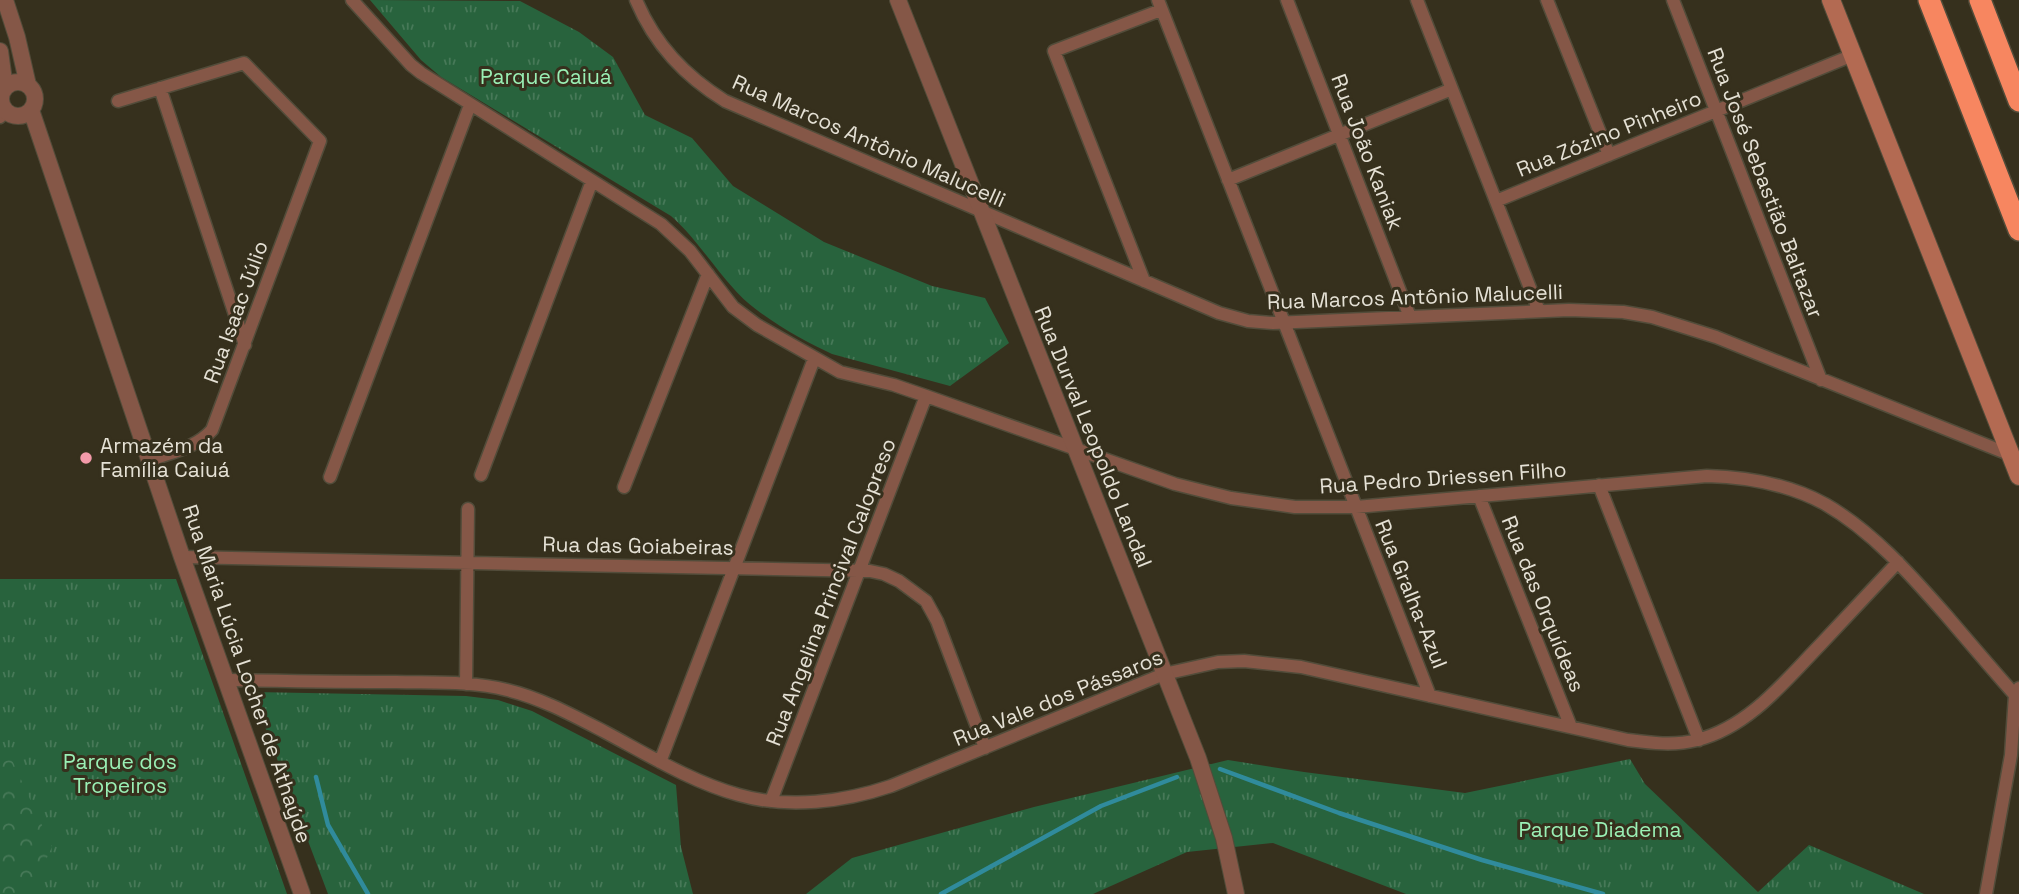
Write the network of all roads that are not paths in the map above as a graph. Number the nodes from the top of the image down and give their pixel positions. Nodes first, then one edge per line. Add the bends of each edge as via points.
1 (5, 0) edge
2 (352, 0) edge
3 (636, 0) edge
4 (898, 0) edge
5 (1287, 0) edge
6 (1417, 0) edge
7 (1548, 0) edge
8 (1673, 0) edge
9 (1832, 0) edge
10 (1929, 0) edge
11 (1980, 0) edge
12 (1159, 5) edge
13 (0, 51) edge
14 (1853, 55) junction
15 (28, 85) junction
16 (5, 88) junction
17 (160, 88) junction
18 (1452, 89) junction
19 (118, 101) dead end
20 (2019, 101) edge
21 (470, 105) junction
22 (31, 110) junction
23 (1717, 111) junction
24 (2, 112) edge
25 (1340, 135) junction
26 (1609, 155) junction
27 (1228, 180) junction
28 (592, 181) junction
29 (1496, 201) junction
30 (982, 212) junction
31 (2019, 230) edge
32 (708, 274) junction
33 (1144, 281) junction
34 (1539, 311) junction
35 (1410, 317) junction
36 (1284, 323) junction
37 (245, 345) junction
38 (814, 359) junction
39 (1821, 380) junction
40 (926, 396) junction
41 (1075, 449) junction
42 (2011, 455) junction
43 (150, 460) junction
44 (481, 475) dead end
45 (2019, 476) edge
46 (330, 477) dead end
47 (1599, 485) junction
48 (624, 486) dead end
49 (1479, 496) junction
50 (1356, 507) junction
51 (468, 509) dead end
52 (182, 557) junction
53 (467, 562) junction
54 (1898, 562) junction
55 (735, 568) junction
56 (860, 570) junction
57 (1164, 674) junction
58 (226, 680) junction
59 (466, 684) junction
60 (2017, 692) edge
61 (1430, 696) junction
62 (1571, 727) junction
63 (1699, 740) junction
64 (985, 748) junction
65 (660, 762) junction
66 (771, 801) junction
67 (302, 894) edge
68 (1236, 894) edge
69 (1986, 894) edge

1 - 15 street
2 - 21 street, Rua Pedro Driessen Filho via 411,65
3 - 30 street, Rua Marcos Antônio Malucelli via 667,53 725,101
4 - 30 street, Rua Durval Leopoldo Landal
5 - 25 street, Rua João Kaniak
6 - 18 street
7 - 26 street
8 - 23 street, Rua José Sebastião Baltazar
9 - 14 main road
10 - 31 highway
11 - 20 highway
12 - 27 street, Rua Gralha-Azul
12 - 33 street via 1054,51
13 - 16 street
14 - 23 street, Rua Zózino Pinheiro
14 - 42 main road
15 - 16 street via 18,82
15 - 22 street via 35,99
16 - 24 street
17 - 19 street
17 - 37 street
17 - 37 street, Rua Isaac Júlio via 244,63 320,141
18 - 25 street
18 - 29 street
21 - 28 street, Rua Pedro Driessen Filho
21 - 46 street
22 - 24 street via 17,115
22 - 43 street, Rua Maria Lúcia Locher de Athaýde
23 - 26 street, Rua Zózino Pinheiro
23 - 39 street, Rua José Sebastião Baltazar
25 - 27 street
25 - 35 street, Rua João Kaniak
26 - 29 street, Rua Zózino Pinheiro
27 - 36 street, Rua Gralha-Azul
28 - 32 street, Rua Pedro Driessen Filho via 661,224
28 - 44 street
29 - 34 street
30 - 33 street, Rua Marcos Antônio Malucelli
30 - 41 street, Rua Durval Leopoldo Landal
32 - 38 street, Rua Pedro Driessen Filho via 744,316
32 - 48 street
33 - 36 street, Rua Marcos Antônio Malucelli via 1226,315
34 - 35 street, Rua Marcos Antônio Malucelli
34 - 39 street, Rua Marcos Antônio Malucelli via 1598,310 1652,317
35 - 36 street, Rua Marcos Antônio Malucelli
36 - 50 street, Rua Gralha-Azul
37 - 43 street, Rua Isaac Júlio via 212,430 195,445
38 - 40 street, Rua Pedro Driessen Filho via 847,375
38 - 55 street
39 - 42 street, Rua Marcos Antônio Malucelli
40 - 41 street, Rua Pedro Driessen Filho
40 - 56 street, Rua Angelina Princival Calopreso
41 - 50 street, Rua Pedro Driessen Filho via 1231,498 1295,507
41 - 57 street, Rua Durval Leopoldo Landal
42 - 45 main road
43 - 52 street, Rua Maria Lúcia Locher de Athaýde
47 - 49 street, Rua Pedro Driessen Filho
47 - 54 street, Rua Pedro Driessen Filho via 1707,476 1770,483 1824,503
47 - 63 street
49 - 50 street, Rua Pedro Driessen Filho
49 - 62 street, Rua das Orquídeas
50 - 61 street, Rua Gralha-Azul
51 - 53 street
52 - 53 street, Rua das Goiabeiras
52 - 58 street, Rua Maria Lúcia Locher de Athaýde
53 - 55 street, Rua das Goiabeiras
53 - 59 street
54 - 60 street, Rua Pedro Driessen Filho
54 - 63 street, Rua Vale dos Pássaros via 1746,717
55 - 56 street, Rua das Goiabeiras
55 - 65 street
56 - 64 street, Rua das Goiabeiras via 884,574 926,601
56 - 66 street, Rua Angelina Princival Calopreso
57 - 61 street, Rua Vale dos Pássaros via 1218,662 1272,663
57 - 64 street, Rua Vale dos Pássaros
57 - 68 street, Rua Durval Leopoldo Landal via 1213,801
58 - 59 street, Rua Vale dos Pássaros
58 - 67 street, Rua Maria Lúcia Locher de Athaýde
59 - 65 street, Rua Vale dos Pássaros via 531,698
60 - 69 street via 2011,755
61 - 62 street, Rua Vale dos Pássaros
62 - 63 street, Rua Vale dos Pássaros via 1646,742
64 - 66 street, Rua Vale dos Pássaros via 875,792 830,800
65 - 66 street, Rua Vale dos Pássaros via 724,791

